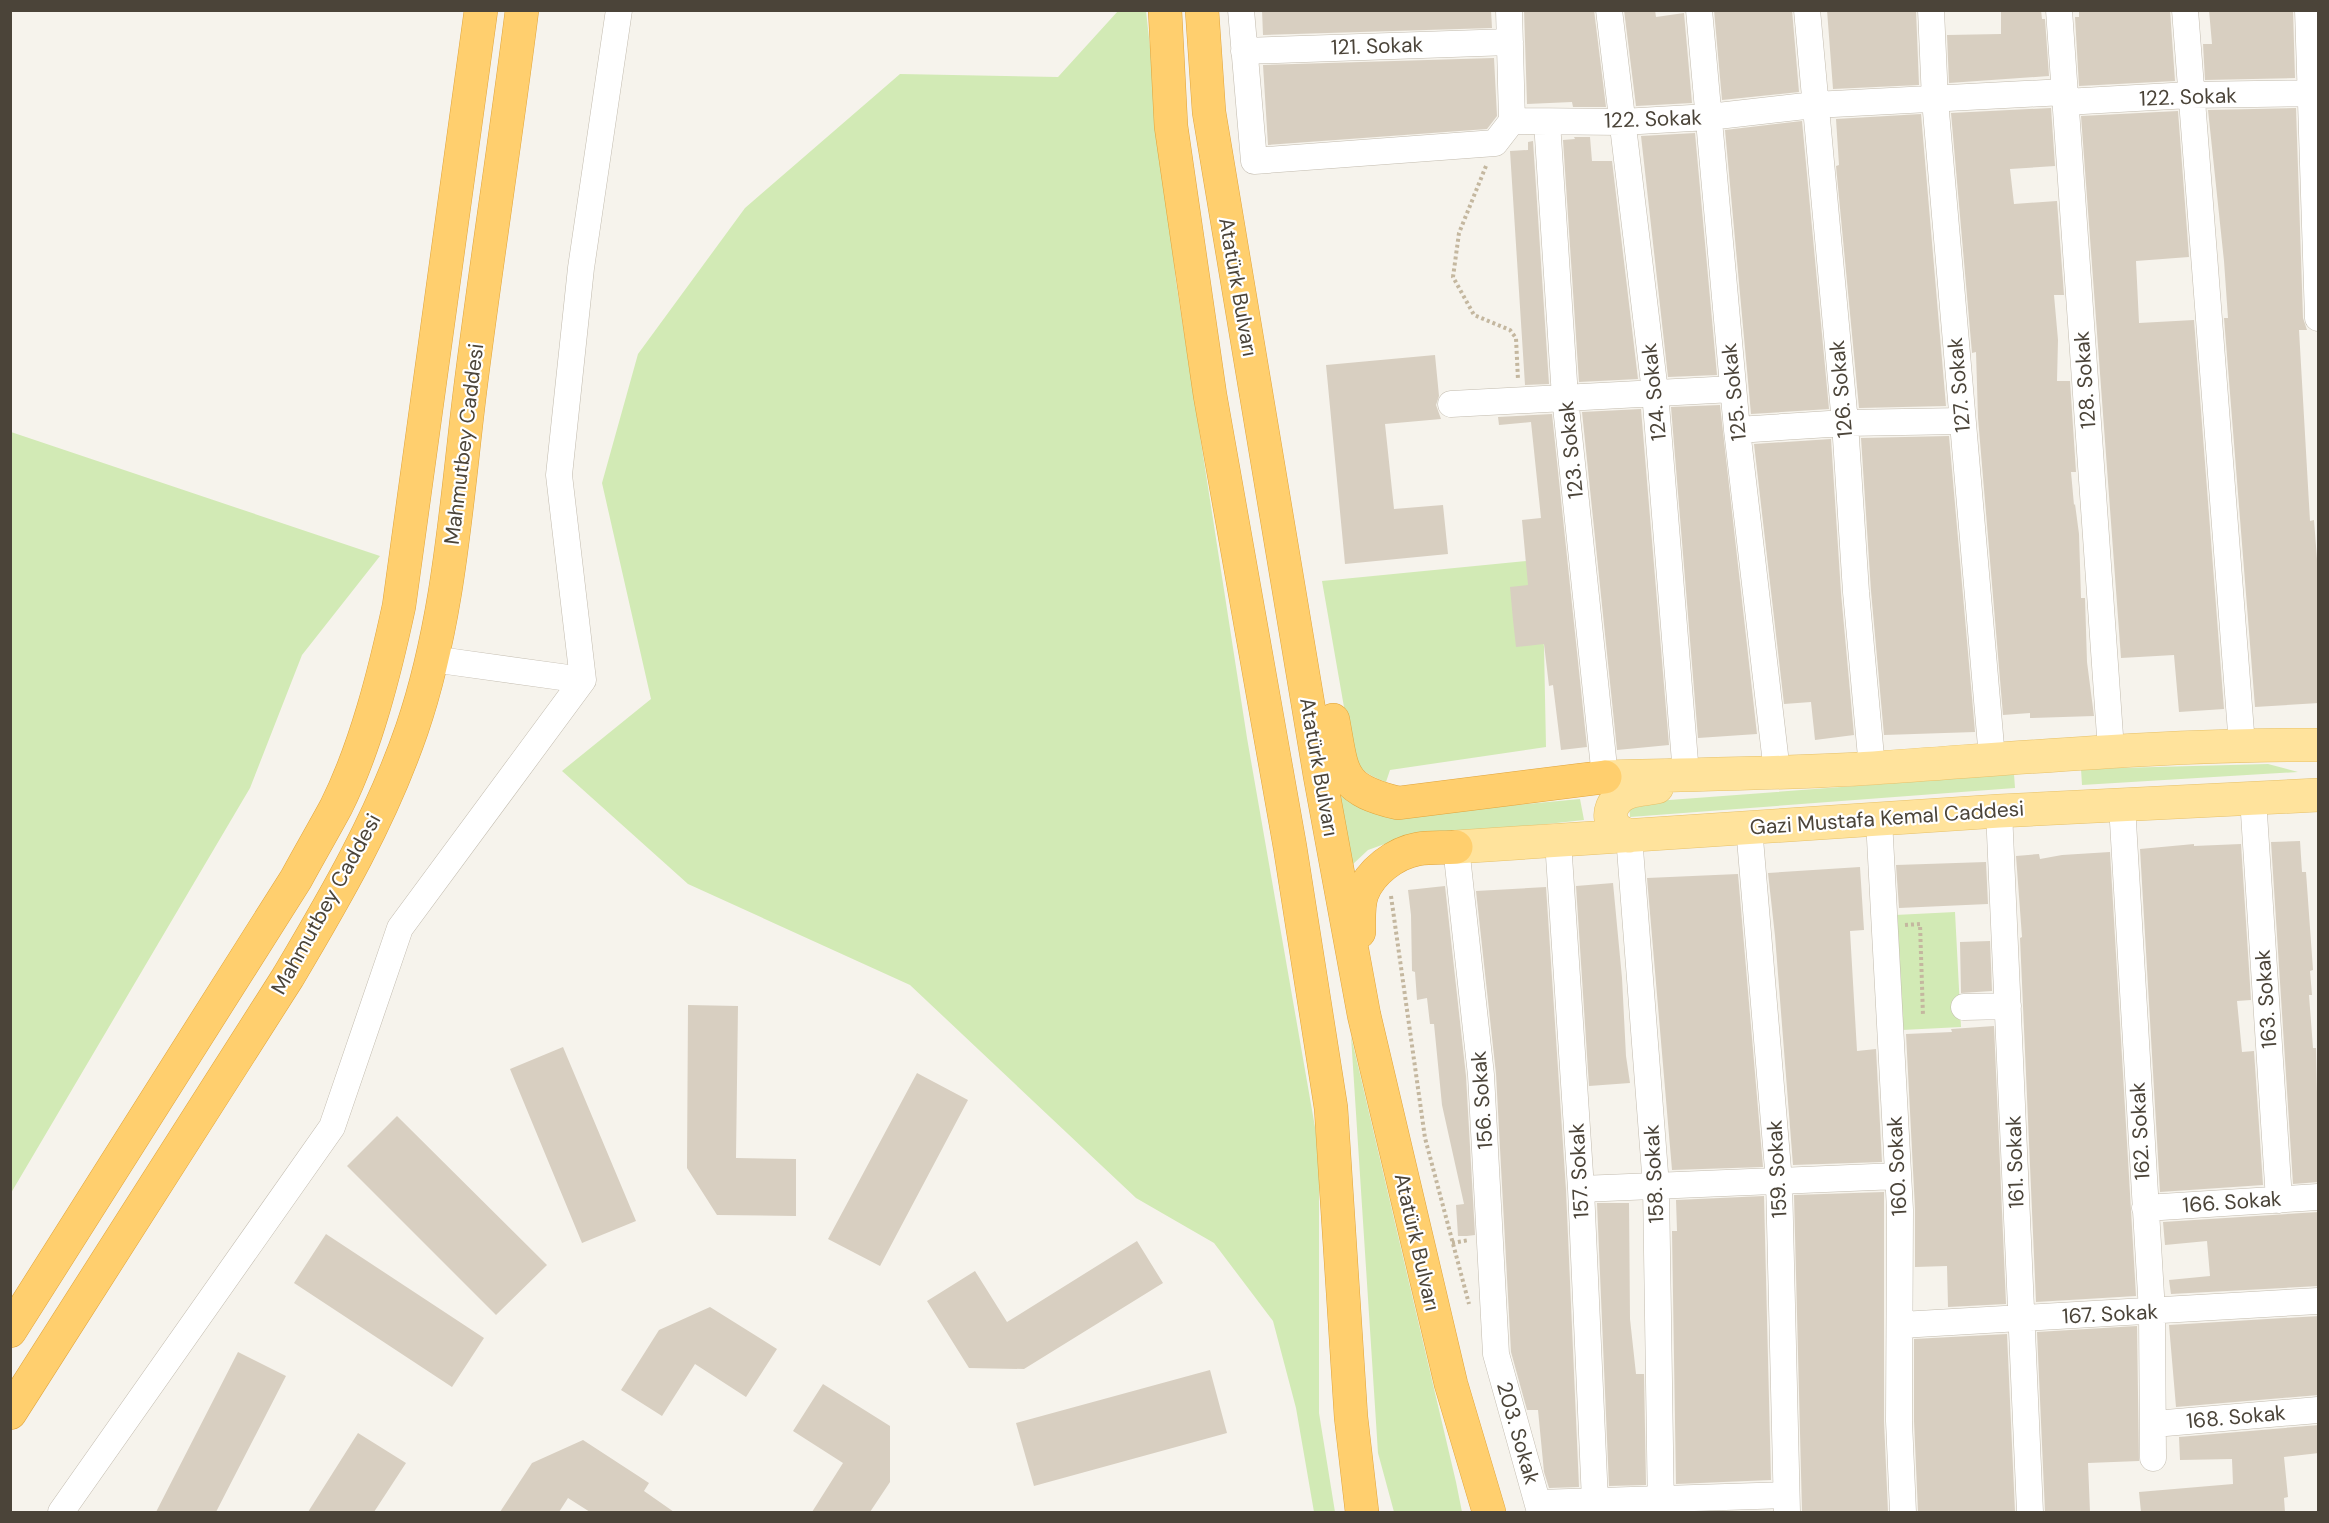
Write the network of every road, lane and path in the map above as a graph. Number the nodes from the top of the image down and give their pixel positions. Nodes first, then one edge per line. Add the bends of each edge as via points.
1 (481, 10) edge
2 (522, 10) edge
3 (619, 10) edge
4 (1165, 10) edge
5 (1202, 10) edge
6 (1241, 10) edge
7 (1509, 10) edge
8 (1609, 10) edge
9 (1699, 10) edge
10 (1807, 10) edge
11 (1931, 10) edge
12 (2059, 10) edge
13 (2185, 10) edge
14 (2308, 10) edge
15 (2314, 39) edge
16 (1510, 42) junction
17 (1244, 51) junction
18 (2311, 93) junction
19 (2190, 95) junction
20 (2064, 97) junction
21 (1935, 100) junction
22 (1814, 105) junction
23 (1709, 117) junction
24 (1512, 121) junction
25 (1547, 122) junction
26 (1622, 122) junction
27 (1495, 143) junction
28 (2316, 146) edge
29 (2317, 244) edge
30 (1242, 307) junction
31 (2319, 318) edge
32 (1733, 388) junction
33 (1655, 392) junction
34 (1565, 397) junction
35 (1520, 400) junction
36 (1451, 404) dead end
37 (1962, 421) junction
38 (1845, 423) junction
39 (1737, 430) junction
40 (432, 659) junction
41 (583, 680) junction
42 (2242, 745) junction
43 (2319, 745) edge
44 (2111, 750) junction
45 (1992, 758) junction
46 (1872, 768) junction
47 (1777, 772) junction
48 (1686, 774) junction
49 (1605, 777) junction
50 (2319, 795) edge
51 (2253, 798) junction
52 (2122, 805) junction
53 (2000, 811) junction
54 (1879, 820) junction
55 (1749, 827) junction
56 (1629, 836) junction
57 (1558, 841) junction
58 (1456, 847) junction
59 (1392, 904) dead end
60 (1905, 925) dead end
61 (2008, 1006) junction
62 (1964, 1007) dead end
63 (1364, 1015) junction
64 (1923, 1016) dead end
65 (1899, 1176) junction
66 (1779, 1181) junction
67 (1656, 1186) junction
68 (1581, 1189) junction
69 (2319, 1197) edge
70 (2278, 1200) junction
71 (2145, 1208) junction
72 (2319, 1301) edge
73 (1471, 1311) dead end
74 (2152, 1312) junction
75 (2021, 1318) junction
76 (1901, 1325) junction
77 (10, 1331) edge
78 (1496, 1354) joint
79 (1451, 1384) junction
80 (1350, 1386) junction
81 (2319, 1410) edge
82 (10, 1413) edge
83 (2154, 1424) junction
84 (2153, 1458) dead end
85 (1595, 1501) junction
86 (1787, 1504) edge
87 (1661, 1506) edge
88 (1539, 1508) edge
89 (61, 1512) edge
90 (1362, 1512) edge
91 (1378, 1512) edge
92 (1472, 1512) edge
93 (1489, 1512) edge
94 (1903, 1512) edge
95 (2030, 1512) edge

1 - 77 highway, Mahmutbey Caddesi via 399,606 387,665 368,723 337,805 296,879
2 - 40 highway, Mahmutbey Caddesi via 446,584
3 - 41 street via 581,268 559,475
4 - 80 highway, Atatürk Bulvarı via 1171,126 1210,395 1290,847 1331,1108
5 - 30 highway, Atatürk Bulvarı via 1209,112
6 - 17 street
7 - 16 street
8 - 26 street, 124. Sokak
9 - 23 street, 125. Sokak
10 - 22 street, 126. Sokak
11 - 21 street, 127. Sokak
12 - 20 street, 128. Sokak
13 - 19 street
14 - 15 street
15 - 18 street
16 - 17 street, 121. Sokak
16 - 24 street
17 - 27 street via 1254,161
18 - 19 street, 122. Sokak
18 - 28 street
19 - 20 street, 122. Sokak
19 - 42 street
20 - 21 street, 122. Sokak
20 - 44 street, 128. Sokak
21 - 22 street, 122. Sokak
21 - 37 street, 127. Sokak
22 - 23 street, 122. Sokak
22 - 38 street, 126. Sokak
23 - 26 street, 122. Sokak
23 - 32 street, 125. Sokak
24 - 25 street, 122. Sokak
24 - 27 street
25 - 26 street, 122. Sokak
25 - 34 street, 123. Sokak
26 - 33 street, 124. Sokak
27 - 35 path via 1459,233 1453,277 1474,315 1510,330 1515,338
28 - 29 street
29 - 31 street
30 - 49 highway via 1267,357 1347,779 1358,789 1398,803
30 - 63 highway, Atatürk Bulvarı
32 - 33 street
32 - 39 street, 125. Sokak
33 - 34 street
33 - 48 street, 124. Sokak
34 - 35 street
34 - 49 street, 123. Sokak
35 - 36 street
37 - 38 street
37 - 45 street, 127. Sokak
38 - 39 street
38 - 46 street, 126. Sokak
39 - 47 street, 125. Sokak
40 - 41 street
40 - 82 highway, Mahmutbey Caddesi via 402,758 359,854 288,977
41 - 89 street via 400,928 332,1127
42 - 43 main road
42 - 44 main road
44 - 45 main road
45 - 46 main road
46 - 47 main road
47 - 48 main road
48 - 49 main road
48 - 56 main road via 1659,787 1628,792 1617,799 1611,819 1616,828
50 - 51 main road, Gazi Mustafa Kemal Caddesi
51 - 52 main road, Gazi Mustafa Kemal Caddesi
51 - 70 street, 163. Sokak
52 - 53 main road, Gazi Mustafa Kemal Caddesi
52 - 71 street, 162. Sokak
53 - 54 main road, Gazi Mustafa Kemal Caddesi
53 - 61 street, 161. Sokak
54 - 55 main road, Gazi Mustafa Kemal Caddesi
54 - 65 street, 160. Sokak
55 - 56 main road, Gazi Mustafa Kemal Caddesi
55 - 66 street, 159. Sokak
56 - 57 main road, Gazi Mustafa Kemal Caddesi
56 - 67 street, 158. Sokak
57 - 58 main road, Gazi Mustafa Kemal Caddesi
57 - 68 street, 157. Sokak
58 - 63 highway via 1403,854 1370,878 1361,896 1359,929
58 - 78 street, 156. Sokak via 1481,1075
59 - 73 path via 1425,1138
60 - 64 path via 1920,924
61 - 62 street
61 - 75 street, 161. Sokak
63 - 79 highway, Atatürk Bulvarı
65 - 66 street
65 - 76 street, 160. Sokak
66 - 67 street
66 - 86 street, 159. Sokak
67 - 68 street
67 - 87 street, 158. Sokak
68 - 85 street, 157. Sokak
69 - 70 street, 166. Sokak
70 - 71 street, 166. Sokak
71 - 74 street, 162. Sokak
72 - 74 street, 167. Sokak
74 - 75 street, 167. Sokak
74 - 83 street, 162. Sokak
75 - 76 street, 167. Sokak
75 - 95 street, 161. Sokak
76 - 94 street, 160. Sokak via 1899,1421
78 - 88 street, 203. Sokak
79 - 92 highway via 1451,1435
79 - 93 highway, Atatürk Bulvarı
80 - 90 highway, Atatürk Bulvarı
80 - 91 highway via 1369,1435
81 - 83 street, 168. Sokak
83 - 84 street, 162. Sokak
85 - 87 street
85 - 88 street
86 - 87 street

